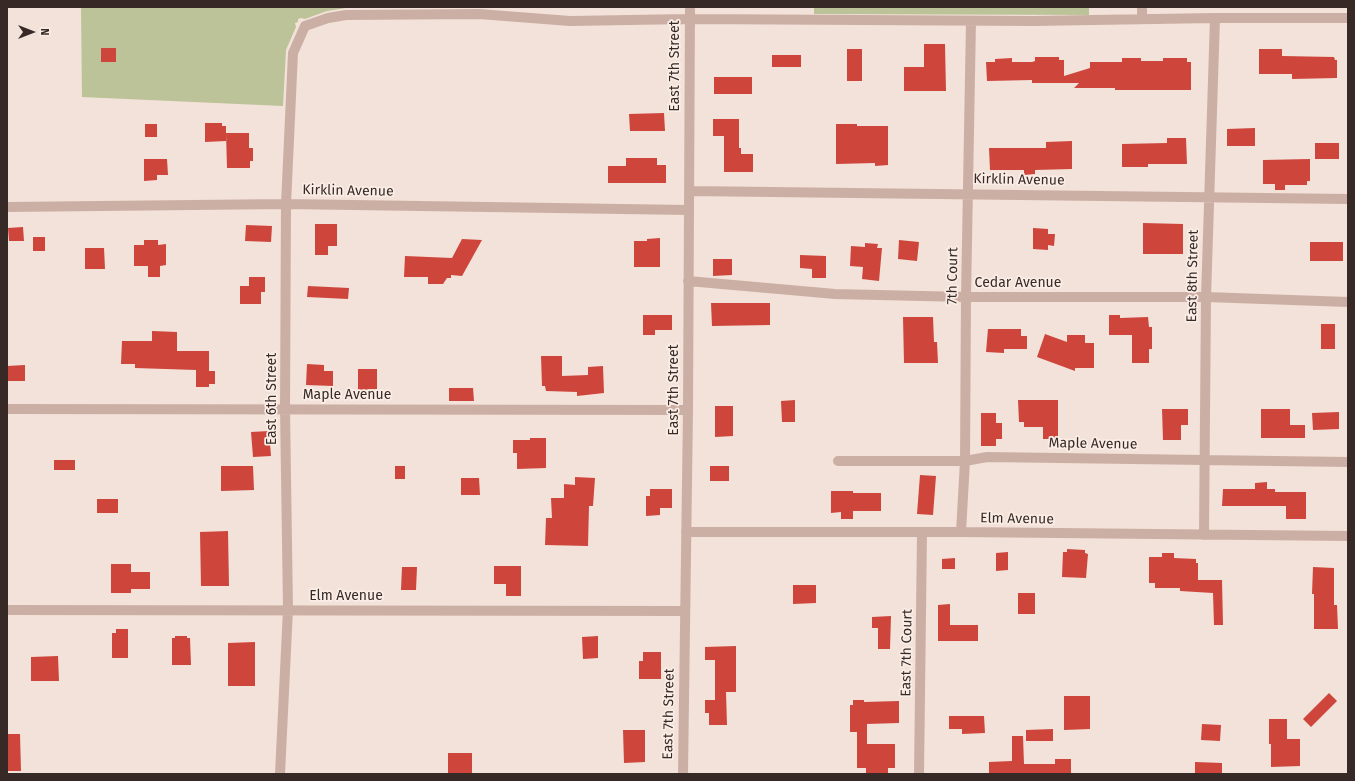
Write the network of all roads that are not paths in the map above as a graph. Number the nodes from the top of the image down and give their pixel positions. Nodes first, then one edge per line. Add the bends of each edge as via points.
1 (690, 7) edge
2 (1142, 7) edge
3 (1238, 7) edge
4 (479, 10) edge
5 (1215, 18) junction
6 (1238, 18) junction
7 (1348, 18) edge
8 (690, 19) junction
9 (1142, 19) junction
10 (971, 21) junction
11 (689, 191) junction
12 (968, 194) junction
13 (1208, 197) junction
14 (1348, 199) edge
15 (286, 204) junction
16 (7, 207) edge
17 (689, 210) junction
18 (688, 281) junction
19 (966, 297) junction
20 (1206, 297) junction
21 (1348, 302) edge
22 (7, 409) edge
23 (285, 409) junction
24 (688, 410) junction
25 (1204, 460) junction
26 (838, 461) dead end
27 (966, 461) junction
28 (1348, 462) edge
29 (686, 532) junction
30 (922, 532) junction
31 (961, 532) junction
32 (1204, 535) junction
33 (1348, 536) edge
34 (288, 609) junction
35 (7, 610) edge
36 (685, 611) junction
37 (280, 774) edge
38 (683, 774) edge
39 (919, 774) edge

1 - 8 street, East 7th Street
2 - 9 street
3 - 6 street
4 - 8 street via 570,21
4 - 15 street, East 6th Street via 346,15 305,26 293,53
5 - 6 street
5 - 9 street
5 - 13 street, East 8th Street
6 - 7 street
8 - 10 street
8 - 11 street, East 7th Street
9 - 10 street
10 - 12 street, 7th Court
11 - 12 street, Kirklin Avenue
11 - 17 street, East 7th Street
12 - 13 street, Kirklin Avenue
12 - 19 street, 7th Court
13 - 14 street, Kirklin Avenue
13 - 20 street, East 8th Street
15 - 16 street, Kirklin Avenue
15 - 17 street, Kirklin Avenue
15 - 23 street, East 6th Street
17 - 18 street, East 7th Street
18 - 19 street, Cedar Avenue via 836,294
18 - 24 street, East 7th Street
19 - 20 street, Cedar Avenue
19 - 27 street, 7th Court
20 - 21 street, Cedar Avenue
20 - 25 street, East 8th Street
22 - 23 street, Maple Avenue
23 - 24 street, Maple Avenue
23 - 34 street, East 6th Street
24 - 29 street, East 7th Street
25 - 27 street, Maple Avenue via 987,457
25 - 28 street, Maple Avenue
25 - 32 street, East 8th Street
26 - 27 street, Maple Avenue
27 - 31 street, 7th Court
29 - 30 street, Elm Avenue
29 - 36 street, East 7th Street
30 - 31 street, Elm Avenue
30 - 39 street, East 7th Court
31 - 32 street, Elm Avenue
32 - 33 street, Elm Avenue
34 - 35 street, Elm Avenue
34 - 36 street, Elm Avenue
34 - 37 street, East 6th Street
36 - 38 street, East 7th Street

